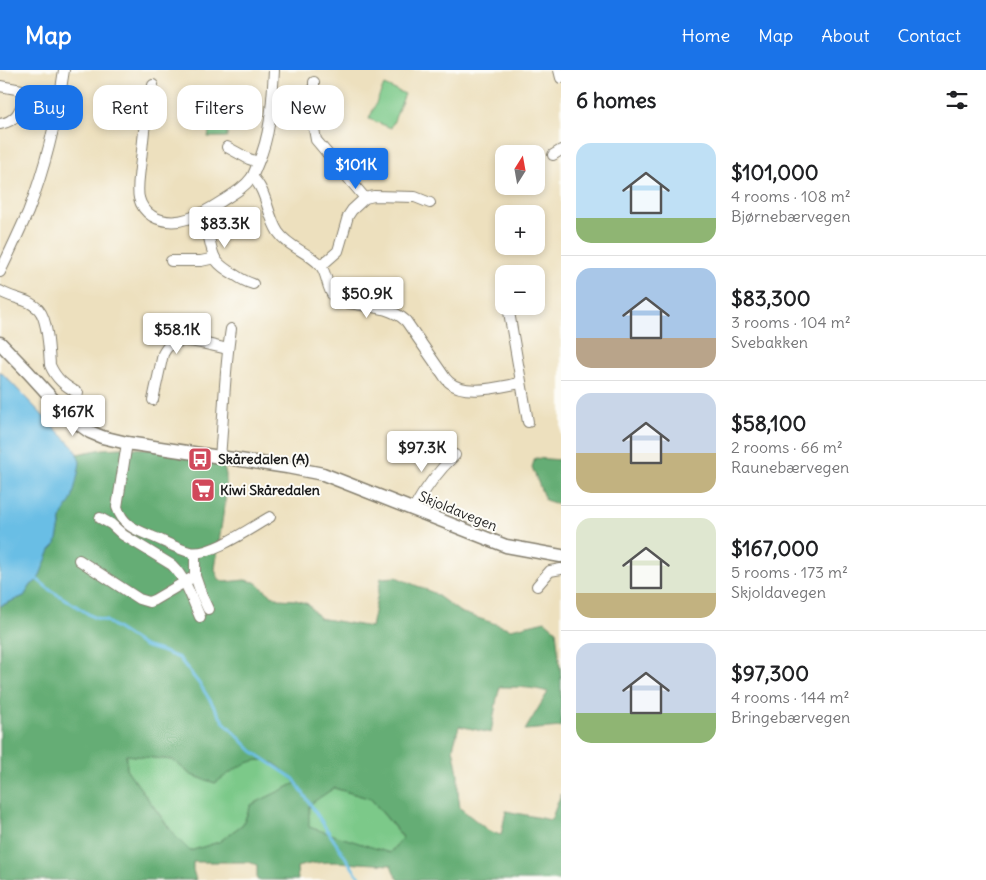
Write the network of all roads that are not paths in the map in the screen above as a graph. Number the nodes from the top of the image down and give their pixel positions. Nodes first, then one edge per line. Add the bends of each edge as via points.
1 (64, 70) edge
2 (274, 70) edge
3 (559, 70) edge
4 (561, 78) edge
5 (314, 82) dead end
6 (62, 85) edge
7 (0, 86) edge
8 (15, 89) edge
9 (15, 117) edge
10 (0, 124) edge
11 (53, 130) edge
12 (144, 130) edge
13 (227, 147) dead end
14 (258, 162) junction
15 (252, 177) junction
16 (366, 198) junction
17 (430, 203) dead end
18 (204, 213) junction
19 (215, 258) junction
20 (171, 261) dead end
21 (321, 266) junction
22 (0, 272) edge
23 (253, 284) dead end
24 (0, 291) edge
25 (510, 315) edge
26 (230, 329) dead end
27 (0, 343) edge
28 (228, 348) junction
29 (521, 383) junction
30 (78, 393) dead end
31 (154, 400) dead end
32 (528, 422) dead end
33 (127, 444) junction
34 (455, 455) dead end
35 (220, 457) junction
36 (413, 510) junction
37 (270, 517) dead end
38 (100, 518) dead end
39 (195, 553) junction
40 (561, 556) edge
41 (79, 560) dead end
42 (561, 569) edge
43 (195, 576) junction
44 (185, 582) junction
45 (537, 586) dead end
46 (208, 609) dead end
47 (200, 617) dead end

1 - 6 street
2 - 14 street via 267,140
3 - 4 street
5 - 16 street via 316,140
7 - 8 street
9 - 10 street
11 - 22 street via 28,211
12 - 18 street via 139,185 142,206 148,214 167,221 194,218
13 - 14 street
14 - 15 street
15 - 18 street via 239,190
15 - 21 street via 258,182 279,234
16 - 17 street via 415,197
16 - 21 street via 348,216 338,251
18 - 19 street
19 - 20 street via 201,262
19 - 23 street via 228,271
21 - 29 street via 336,299 389,310 401,316 449,383 477,390
24 - 30 street via 38,308 45,325 50,365 65,386
25 - 29 street
26 - 28 street
27 - 33 main road, Skjoldavegen via 69,417 96,435
28 - 31 street via 187,341 171,344 164,354
28 - 35 street
29 - 32 street
33 - 35 main road, Skjoldavegen
33 - 39 street via 118,498 120,516 134,528
34 - 36 street via 438,473
35 - 36 main road, Skjoldavegen via 323,474
36 - 40 main road, Skjoldavegen via 506,546
37 - 39 street via 214,549
38 - 44 street via 172,565
39 - 43 street
41 - 44 street via 144,601 154,600
42 - 45 street via 550,571
43 - 44 street
43 - 46 street
44 - 47 street

